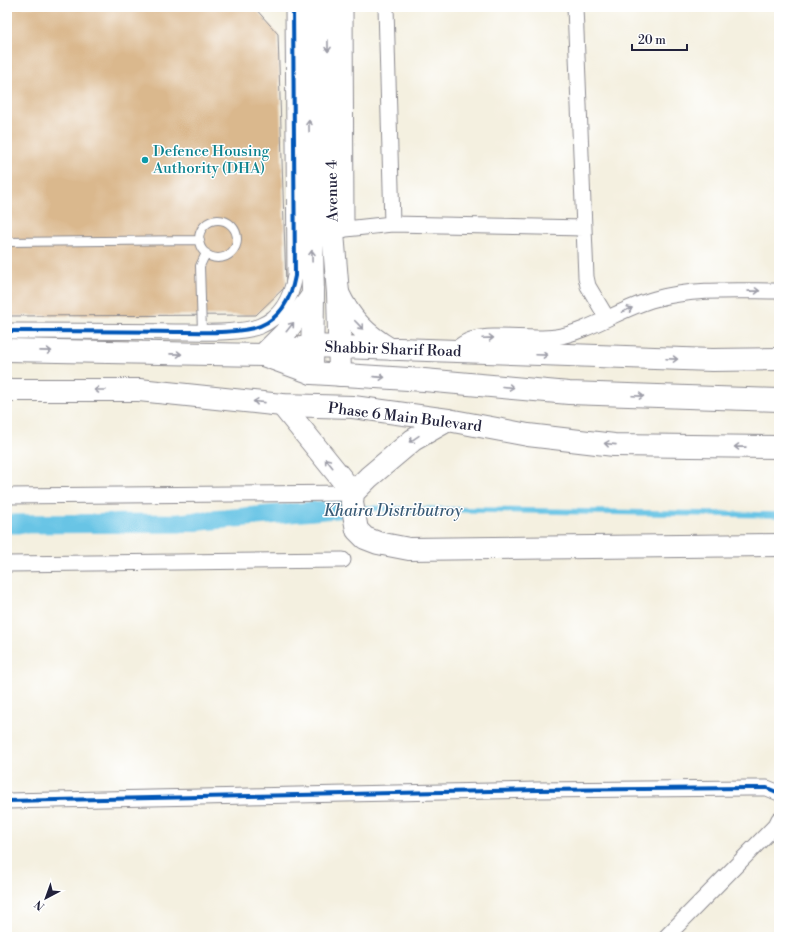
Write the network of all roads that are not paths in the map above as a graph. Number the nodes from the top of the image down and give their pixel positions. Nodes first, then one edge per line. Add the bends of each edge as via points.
1 (293, 7) edge
2 (307, 7) edge
3 (327, 7) edge
4 (345, 7) edge
5 (386, 7) edge
6 (575, 7) edge
7 (392, 224) junction
8 (584, 228) junction
9 (340, 231) junction
10 (200, 240) junction
11 (7, 242) edge
12 (206, 253) junction
13 (779, 291) edge
14 (338, 293) junction
15 (313, 295) junction
16 (607, 318) junction
17 (7, 331) edge
18 (202, 332) junction
19 (312, 346) junction
20 (340, 347) junction
21 (7, 350) edge
22 (391, 350) junction
23 (452, 352) junction
24 (263, 355) junction
25 (779, 359) edge
26 (312, 373) junction
27 (340, 374) junction
28 (7, 390) edge
29 (779, 400) edge
30 (282, 405) junction
31 (448, 420) junction
32 (779, 447) edge
33 (7, 496) edge
34 (353, 498) junction
35 (779, 545) edge
36 (343, 560) dead end
37 (7, 564) edge
38 (779, 793) edge
39 (7, 801) edge
40 (779, 819) edge
41 (666, 937) edge

1 - 18 street via 295,276 292,291 279,313 262,326
15 -> 2 main road, Avenue 4
3 -> 9 main road, Avenue 4
4 - 9 street
5 - 7 street
6 - 8 street
7 - 8 street
7 - 9 street
8 - 16 street via 588,286
9 - 14 main road, Avenue 4
10 - 11 lane
10 - 12 lane via 200,245
10 - 12 lane via 201,230 208,222 229,222 236,230 238,240 234,250 226,257 215,257
12 - 18 lane via 200,266
16 -> 13 street via 654,299 678,294
14 - 20 main road, Avenue 4
14 -> 22 main road via 358,326
15 - 19 main road, Avenue 4
24 -> 15 main road via 285,333
23 -> 16 street via 470,340 556,336 568,334
17 - 18 street
19 - 20 main road, Shabbir Sharif Road
19 - 24 main road, Shabbir Sharif Road
19 - 26 main road, Avenue 4
20 - 22 main road, Shabbir Sharif Road
20 - 27 main road, Avenue 4
21 -> 24 main road, Shabbir Sharif Road
22 - 23 main road, Shabbir Sharif Road
23 -> 25 main road, Shabbir Sharif Road via 712,360
24 - 26 main road
26 - 27 main road
27 -> 29 main road via 569,393
30 -> 28 main road, Phase 6 Main Bulevard via 139,390
30 - 31 main road, Phase 6 Main Bulevard via 353,407
34 -> 30 main road
32 -> 31 main road, Phase 6 Main Bulevard via 614,445 528,435
31 -> 34 main road via 413,440 369,477
33 - 34 street
34 - 35 main road via 357,530 365,538 378,544 409,549
36 - 37 street
38 - 39 street via 767,788 686,788
40 - 41 street

